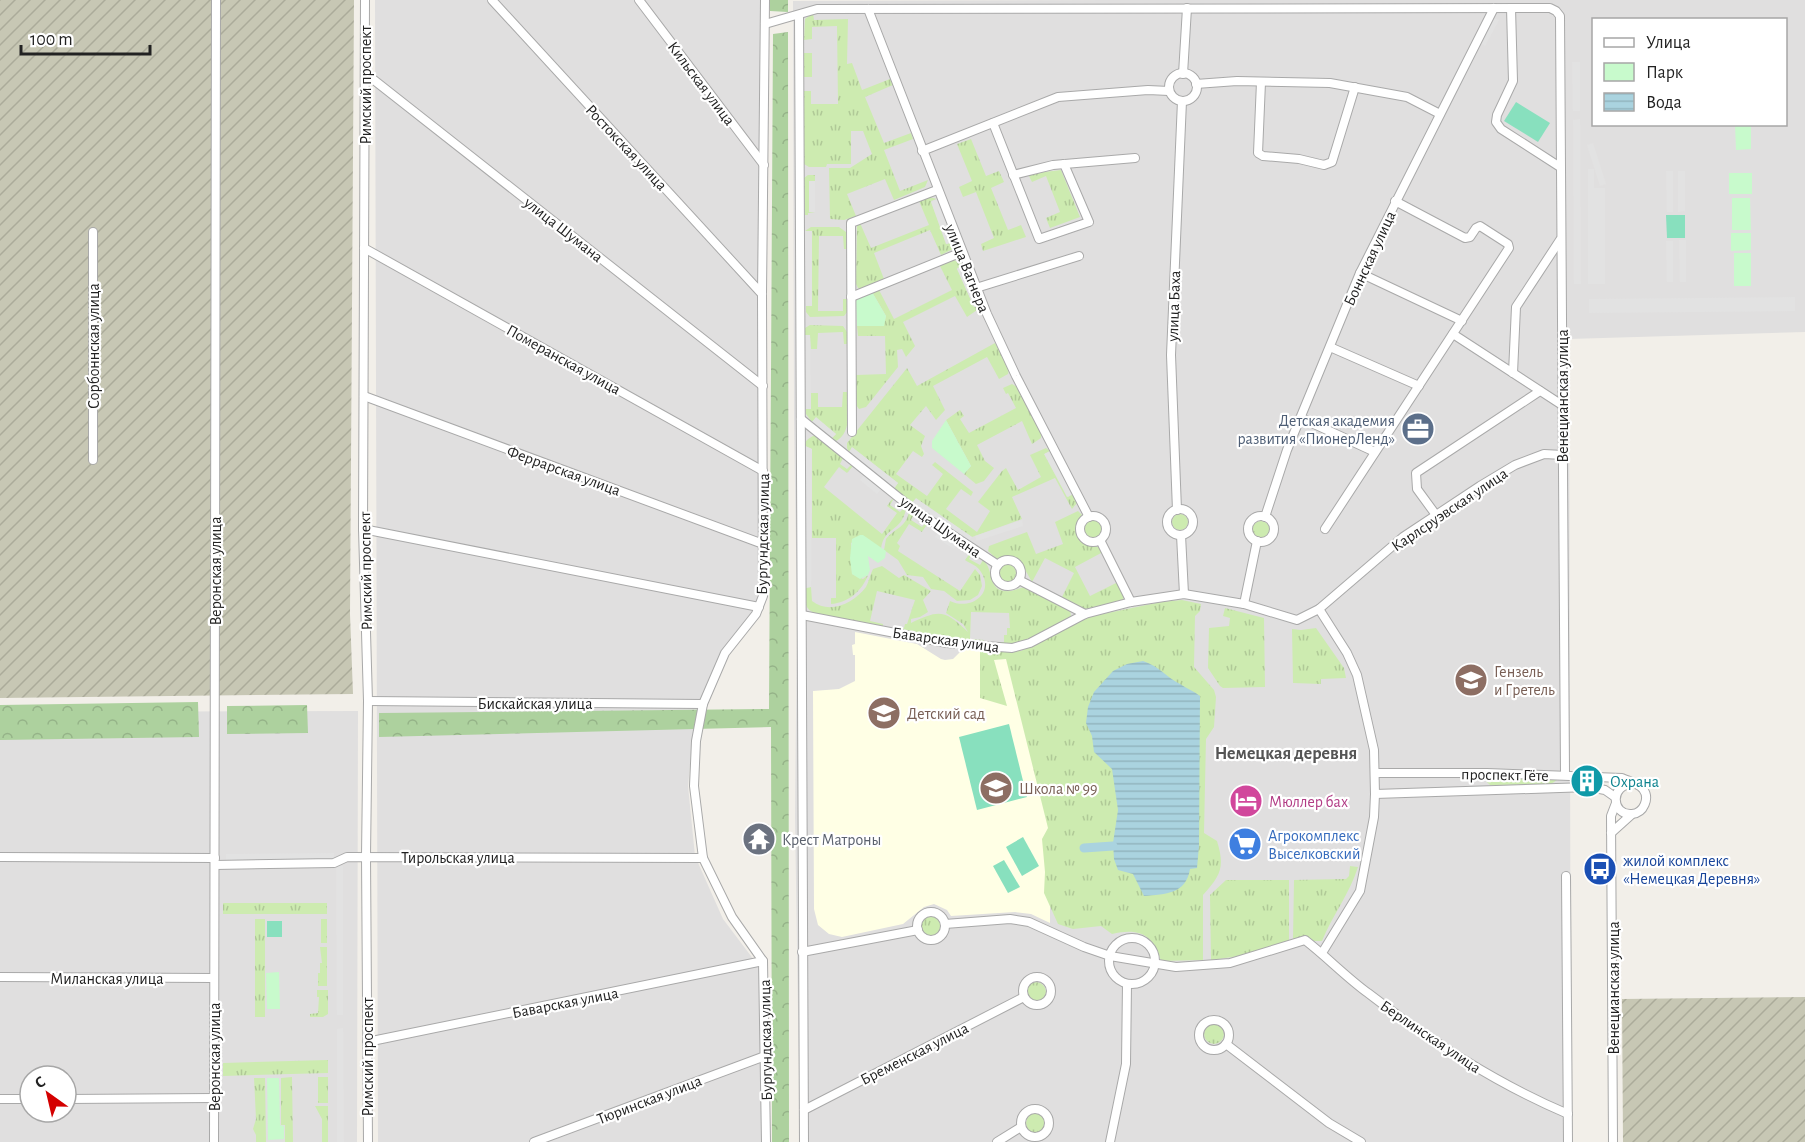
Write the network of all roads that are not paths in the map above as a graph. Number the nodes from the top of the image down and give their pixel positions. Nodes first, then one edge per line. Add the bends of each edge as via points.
1 (216, 0) edge
2 (365, 0) edge
3 (492, 0) edge
4 (639, 0) edge
5 (765, 0) edge
6 (1187, 8) junction
7 (1494, 8) junction
8 (1511, 8) junction
9 (868, 9) junction
10 (799, 15) junction
11 (765, 24) junction
12 (365, 73) junction
13 (1183, 74) junction
14 (1261, 82) junction
15 (1196, 84) junction
16 (1355, 87) junction
17 (1169, 91) junction
18 (1182, 101) junction
19 (1440, 114) junction
20 (993, 123) junction
21 (922, 151) junction
22 (1135, 158) dead end
23 (1064, 164) junction
24 (764, 165) junction
25 (1560, 167) junction
26 (1013, 175) junction
27 (937, 190) junction
28 (1395, 201) junction
29 (93, 231) dead end
30 (1561, 239) junction
31 (364, 248) junction
32 (962, 252) junction
33 (1079, 256) dead end
34 (1360, 273) junction
35 (976, 288) junction
36 (762, 294) junction
37 (851, 297) junction
38 (1462, 321) junction
39 (1453, 334) junction
40 (1330, 347) junction
41 (1513, 373) junction
42 (763, 386) junction
43 (1419, 386) junction
44 (1540, 391) junction
45 (364, 396) junction
46 (1562, 405) junction
47 (1301, 418) junction
48 (801, 419) junction
49 (852, 432) dead end
50 (1375, 452) junction
51 (1563, 455) junction
52 (93, 460) dead end
53 (763, 471) junction
54 (1178, 510) junction
55 (1436, 515) junction
56 (1089, 517) junction
57 (1265, 517) junction
58 (363, 529) junction
59 (1325, 529) dead end
60 (1180, 535) junction
61 (1100, 540) junction
62 (1257, 542) junction
63 (763, 544) junction
64 (998, 565) junction
65 (1018, 580) junction
66 (1184, 594) junction
67 (1131, 602) junction
68 (1244, 604) junction
69 (759, 608) junction
70 (1319, 609) junction
71 (1085, 614) junction
72 (802, 615) junction
73 (368, 701) junction
74 (703, 704) junction
75 (1375, 773) junction
76 (1565, 775) junction
77 (1634, 784) junction
78 (1375, 794) junction
79 (1616, 797) junction
80 (1631, 814) junction
81 (1611, 833) junction
82 (366, 856) junction
83 (0, 857) edge
84 (703, 858) junction
85 (214, 862) junction
86 (1566, 876) dead end
87 (945, 924) junction
88 (918, 930) junction
89 (802, 952) junction
90 (1322, 953) junction
91 (1110, 956) junction
92 (763, 961) junction
93 (1153, 963) junction
94 (0, 977) edge
95 (214, 978) junction
96 (1127, 984) junction
97 (1024, 997) dead end
98 (367, 1042) junction
99 (1226, 1044) dead end
100 (765, 1056) junction
101 (78, 1098) edge
102 (214, 1098) junction
103 (0, 1099) edge
104 (18, 1099) edge
105 (804, 1110) junction
106 (1568, 1114) junction
107 (1021, 1127) dead end
108 (764, 1141) edge
109 (214, 1142) edge
110 (368, 1142) edge
111 (534, 1142) edge
112 (804, 1142) edge
113 (997, 1142) edge
114 (1110, 1142) edge
115 (1361, 1142) edge
116 (1568, 1142) edge
117 (1613, 1142) edge

1 - 85 street, Веронская улица
2 - 12 street, Римский проспект
3 - 36 street, Ростокская улица
4 - 24 street, Кильская улица
5 - 11 street, Бургундская улица
6 - 7 street
6 - 9 street
6 - 13 street
7 - 8 street
7 - 19 street, Боннская улица
8 - 25 street via 1513,81 1496,122
8 - 25 street, Венецианская улица via 1550,8 1560,16
9 - 10 street via 817,9
9 - 21 street, улица Вагнера
10 - 11 street
10 - 48 street
11 - 24 street, Бургундская улица
12 - 31 street, Римский проспект
12 - 42 street, улица Шумана
13 - 15 street
13 - 17 street via 1172,79
14 - 15 street
14 - 16 street
14 - 16 street via 1258,153 1324,165 1332,162
15 - 18 street via 1193,96
16 - 19 street via 1407,97
17 - 18 street
17 - 20 street via 1058,97
18 - 54 street, улица Баха via 1171,355
19 - 28 street, Боннская улица
20 - 21 street
20 - 26 street
21 - 27 street, улица Вагнера
22 - 23 street
23 - 26 street
23 - 26 street via 1089,222 1039,239
24 - 36 street, Бургундская улица
25 - 30 street, Венецианская улица
27 - 32 street, улица Вагнера
27 - 37 street via 851,223
28 - 34 street, Боннская улица
28 - 38 street via 1466,238 1480,226 1508,244 1508,252
29 - 52 street, Сорбоннская улица
30 - 41 street via 1516,308
30 - 46 street, Венецианская улица
31 - 45 street, Римский проспект
31 - 53 street, Померанская улица
32 - 35 street, улица Вагнера
32 - 37 street
33 - 35 street
34 - 38 street
34 - 40 street, Боннская улица
35 - 56 street, улица Вагнера via 1016,376
36 - 42 street, Бургундская улица
37 - 49 street
38 - 39 street
39 - 41 street
39 - 43 street
40 - 43 street
40 - 47 street, Боннская улица
41 - 44 street
42 - 53 street, Бургундская улица
43 - 50 street
44 - 46 street
44 - 55 street via 1416,473 1417,489
45 - 58 street, Римский проспект
45 - 63 street, Феррарская улица
46 - 51 street, Венецианская улица
47 - 50 street
47 - 57 street, Боннская улица
48 - 64 street, улица Шумана via 913,509
48 - 72 street
50 - 59 street
51 - 55 street, Карлсруэвская улица via 1544,454 1515,465
51 - 76 street, Венецианская улица
53 - 63 street, Бургундская улица
54 - 60 street via 1170,514 1167,522 1170,530
54 - 60 street via 1186,511 1193,521 1191,529
55 - 70 street, Карлсруэвская улица
56 - 61 street via 1099,518 1105,524 1106,532
56 - 61 street via 1082,525 1083,537
57 - 62 street via 1273,532 1267,540
57 - 62 street via 1254,519 1249,525 1251,537
58 - 69 street
58 - 73 street, Римский проспект
60 - 66 street
61 - 67 street
62 - 68 street
63 - 69 street, Бургундская улица via 763,596
64 - 65 street via 1013,562 1020,572
64 - 65 street via 995,573 1000,584 1008,586
65 - 71 street
66 - 67 street, Баварская улица
66 - 68 street, Баварская улица
67 - 71 street, Баварская улица
68 - 70 street, Баварская улица via 1297,620
69 - 74 street, Бургундская улица via 725,654
70 - 75 street via 1357,675 1374,750
71 - 72 street, Баварская улица via 1030,643 1012,648 947,643
72 - 89 street
73 - 74 street, Бискайская улица
73 - 82 street, Римский проспект
74 - 84 street, Бургундская улица via 694,786
75 - 76 street, проспект Гёте
75 - 78 street
76 - 77 street, проспект Гёте via 1610,776
77 - 79 street via 1624,785
77 - 80 street via 1646,797 1644,807
78 - 79 street, проспект Гёте via 1589,787
78 - 90 street via 1360,891
79 - 80 street via 1621,811
79 - 81 street, Венецианская улица
80 - 81 street
81 - 117 street, Венецианская улица
82 - 84 street, Тирольская улица
82 - 85 street, Тирольская улица via 344,857 334,863
82 - 98 street, Римский проспект
83 - 85 street, Тирольская улица
84 - 92 street, Бургундская улица via 732,916
85 - 95 street, Веронская улица
86 - 106 street
87 - 88 street via 936,939 927,939
87 - 88 street via 939,915 928,912 919,919
87 - 91 street via 1010,919 1029,922
88 - 89 street
89 - 105 street
90 - 93 street, Берлинская улица via 1305,940 1230,963 1176,968
90 - 106 street, Берлинская улица via 1415,1027 1533,1100
91 - 93 street
91 - 93 street via 1119,942 1137,938 1150,947
91 - 96 street via 1112,971
92 - 98 street, Баварская улица
92 - 100 street, Бургундская улица
93 - 96 street via 1145,980
94 - 95 street, Миланская улица
95 - 102 street, Веронская улица
96 - 114 street via 1126,1064
97 - 105 street, Бременская улица
98 - 110 street, Римский проспект
99 - 115 street via 1329,1123
100 - 108 street, Бургундская улица
100 - 111 street, Тюринская улица
101 - 102 street
102 - 109 street, Веронская улица
103 - 104 street
105 - 112 street
106 - 116 street
107 - 113 street

